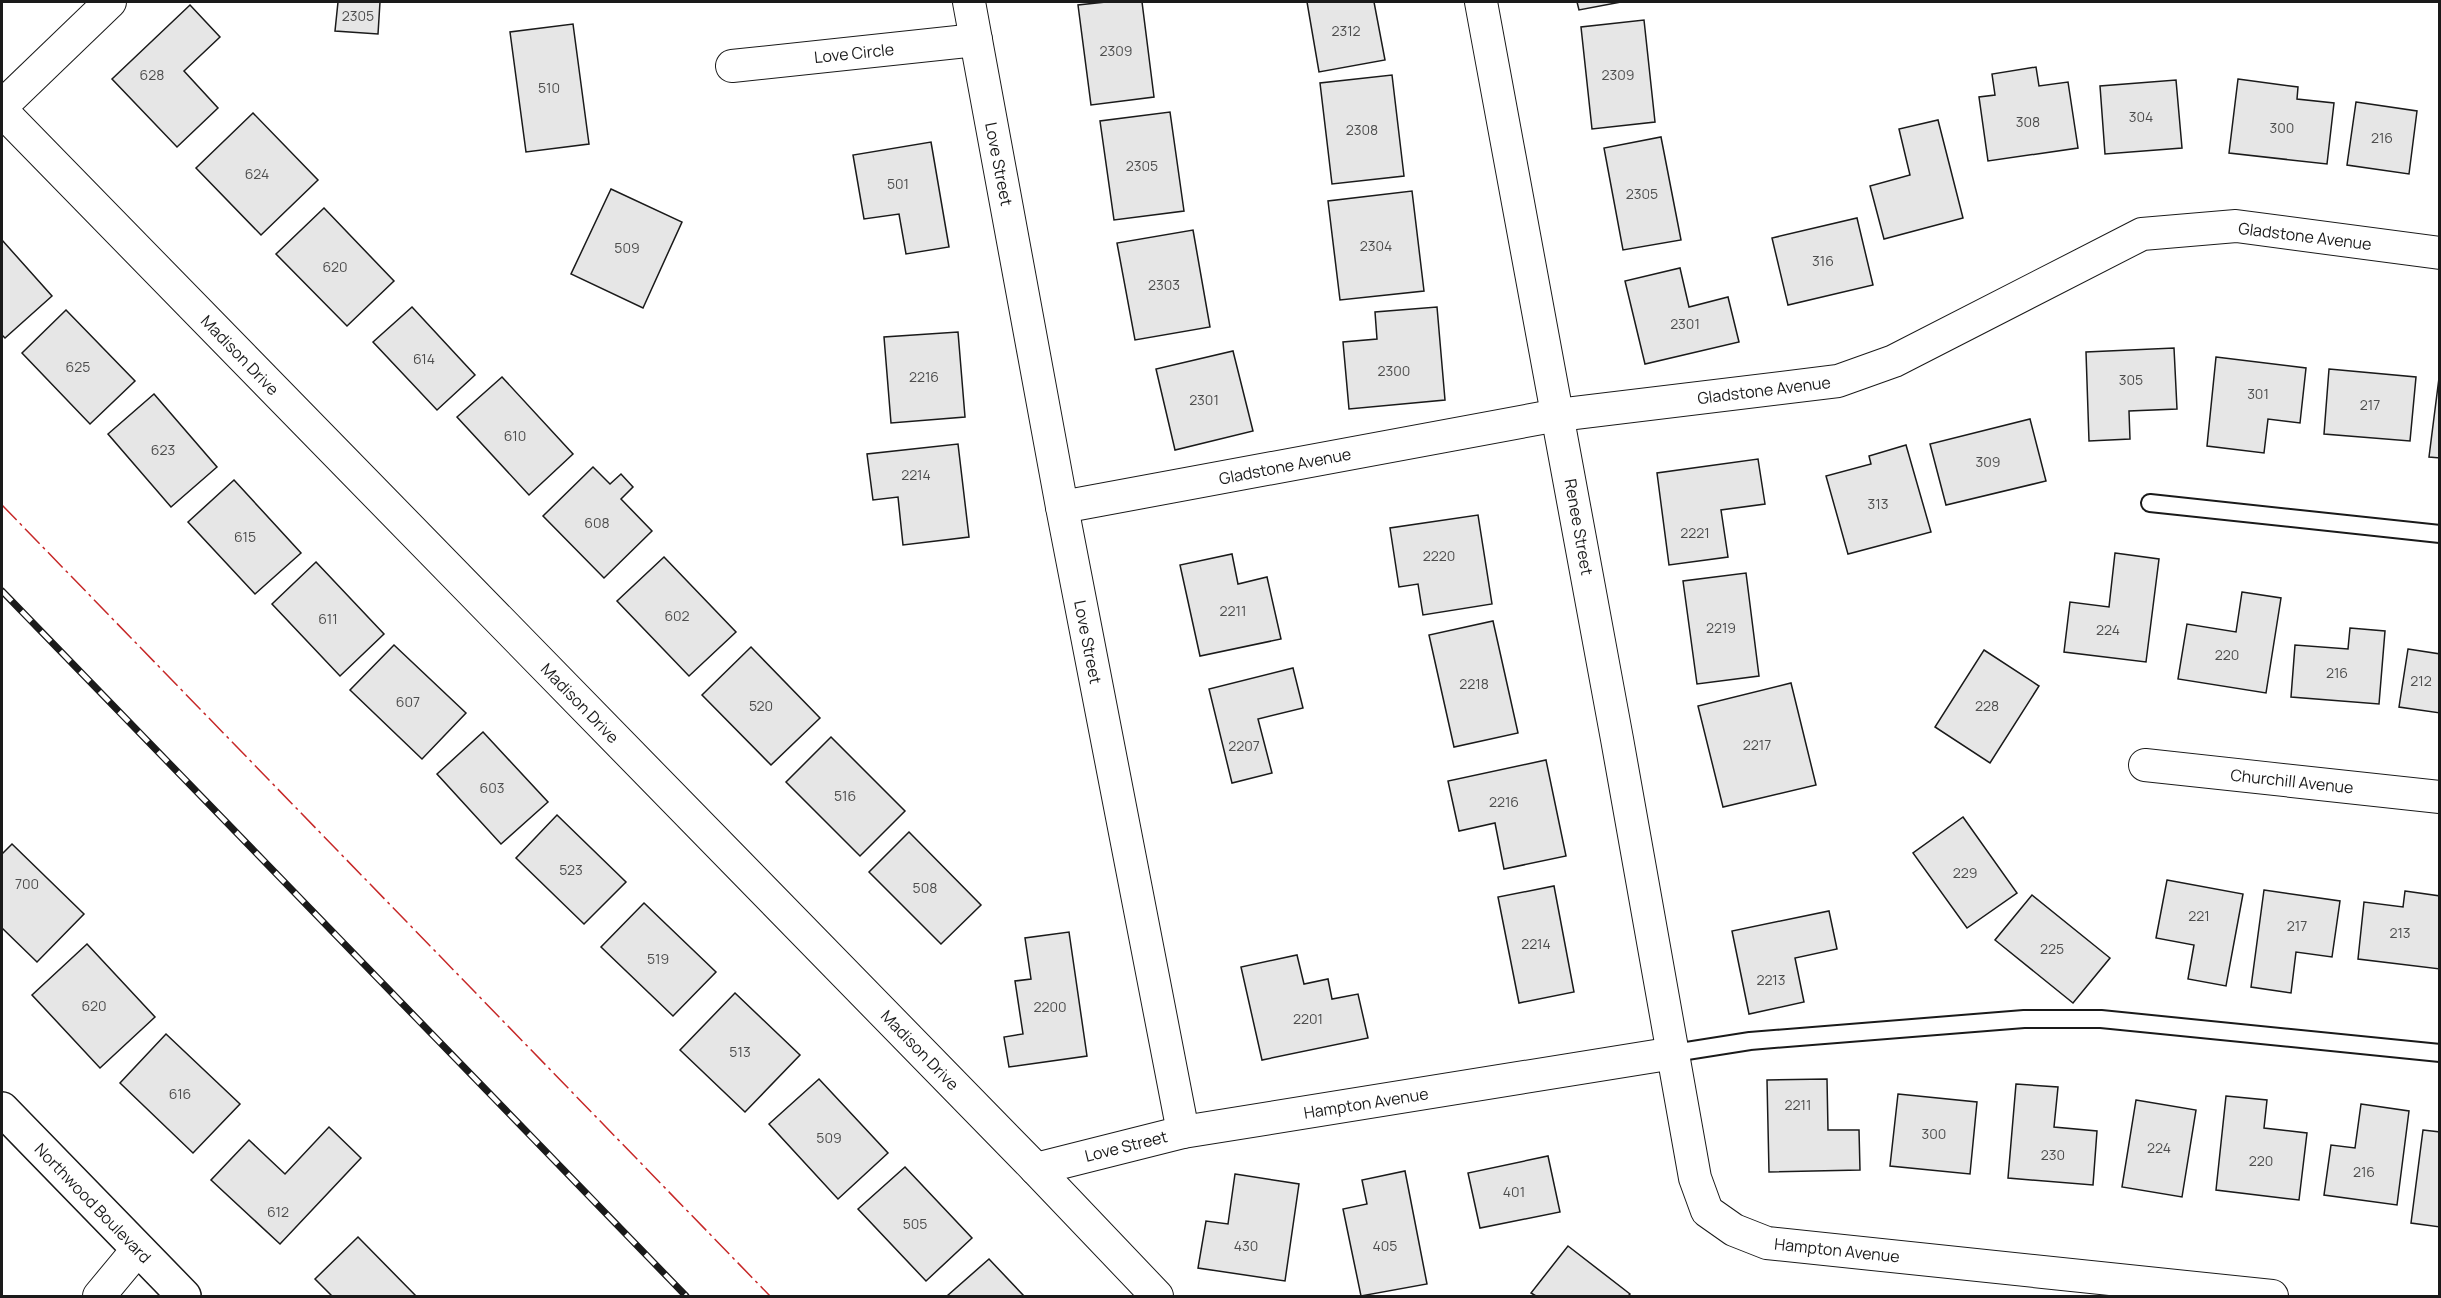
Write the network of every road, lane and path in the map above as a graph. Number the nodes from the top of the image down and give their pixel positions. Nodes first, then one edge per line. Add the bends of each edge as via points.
1 (110, 2) edge
2 (969, 2) edge
3 (1481, 2) edge
4 (976, 40) junction
5 (732, 66) dead end
6 (2, 106) edge
7 (2, 111) edge
8 (2439, 253) edge
9 (1558, 415) junction
10 (2150, 503) dead end
11 (1062, 507) junction
12 (2439, 534) edge
13 (2145, 765) dead end
14 (2439, 797) edge
15 (1674, 1053) junction
16 (2439, 1053) edge
17 (2, 1109) edge
18 (1183, 1132) junction
19 (1036, 1169) junction
20 (138, 1249) junction
21 (99, 1296) edge
22 (184, 1296) edge
23 (1157, 1296) edge
24 (2272, 1296) edge

1 - 6 street
2 - 4 street, Love Street
3 - 9 street, Renee Street
4 - 5 street, Love Circle
4 - 11 street, Love Street
7 - 19 street, Madison Drive
8 - 9 street, Gladstone Avenue via 2236,226 2142,234 1894,361 1838,381
9 - 11 street, Gladstone Avenue
9 - 15 street, Renee Street
10 - 12 lane
11 - 18 street, Love Street
13 - 14 street, Churchill Avenue
15 - 16 lane via 1750,1041 2024,1019 2101,1018
15 - 18 street, Hampton Avenue
15 - 24 street, Hampton Avenue via 1695,1178 1707,1211 1734,1230 1767,1243
17 - 20 street, Northwood Boulevard
18 - 19 street, Love Street
19 - 23 street, Madison Drive
20 - 21 street
20 - 22 street, Northwood Boulevard

